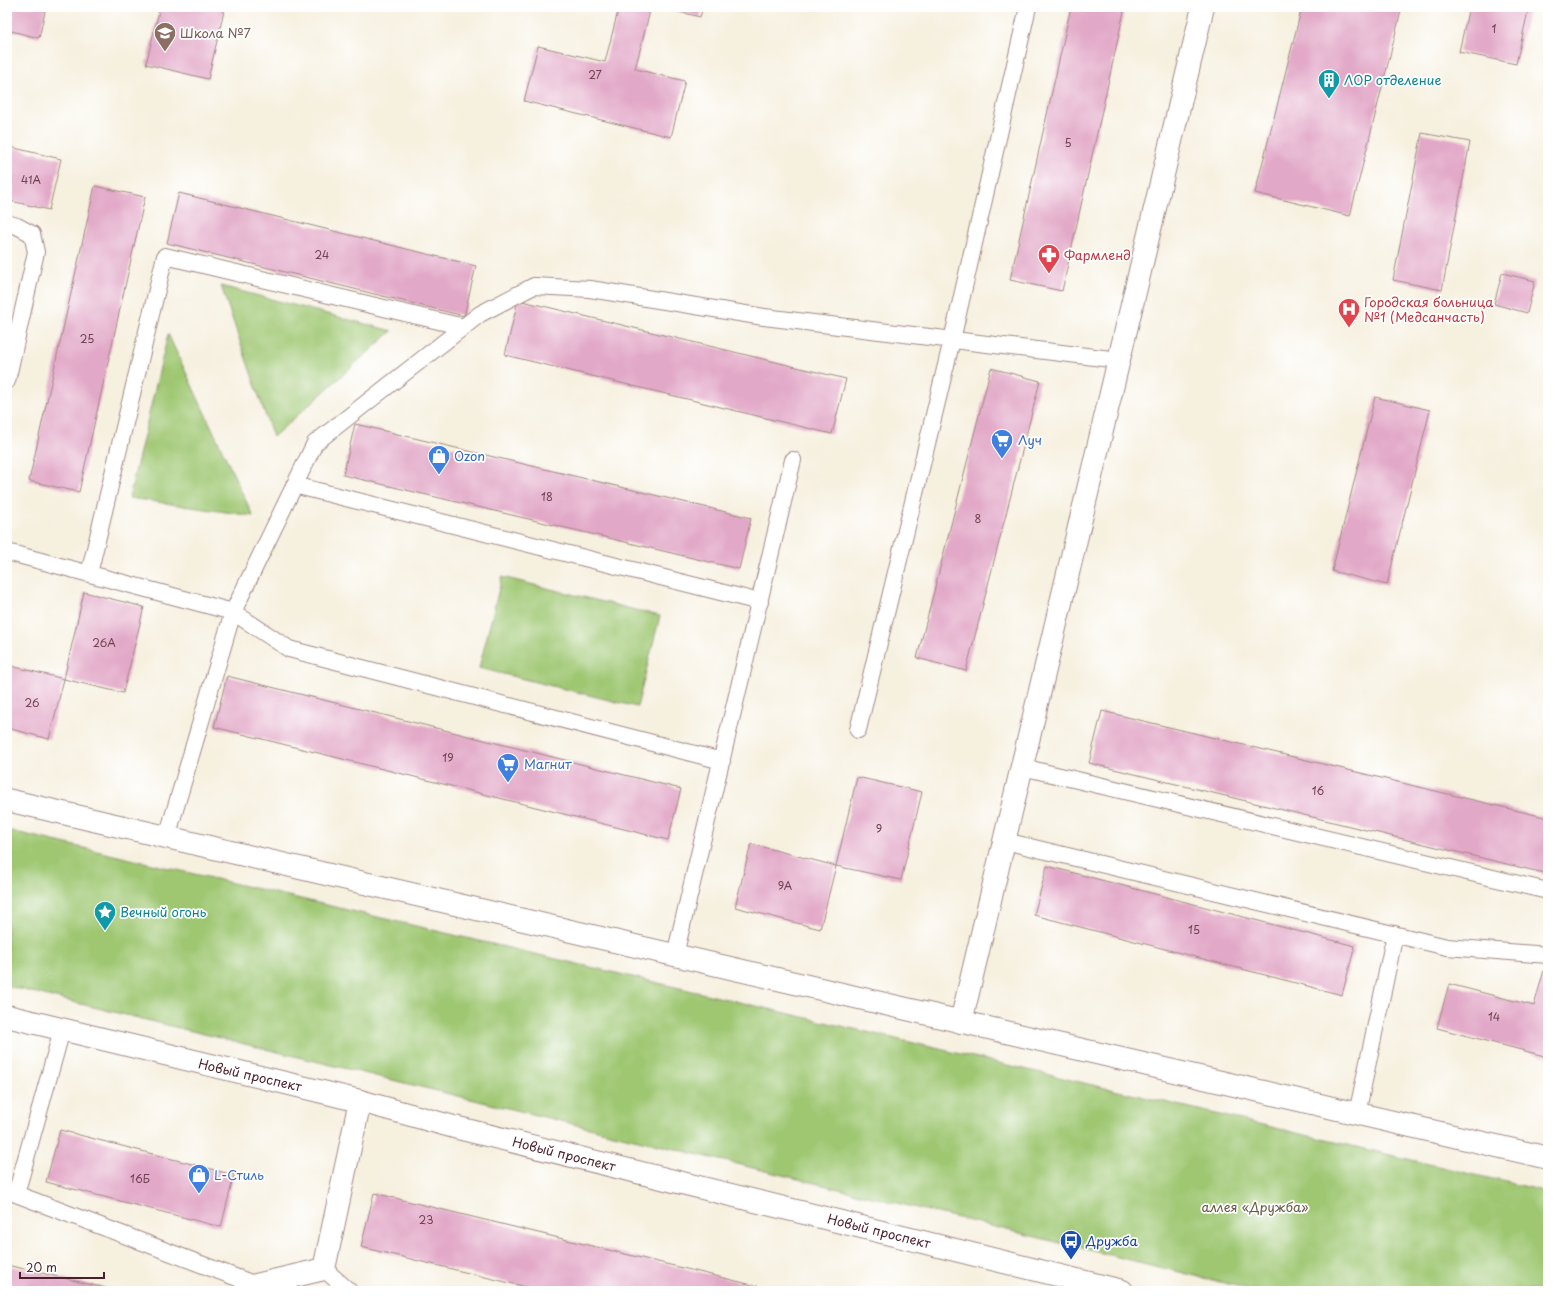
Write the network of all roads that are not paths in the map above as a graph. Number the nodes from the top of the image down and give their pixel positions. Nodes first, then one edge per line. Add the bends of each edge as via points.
1 (1028, 7) edge
2 (1203, 7) edge
3 (7, 223) edge
4 (464, 326) junction
5 (952, 340) junction
6 (1119, 360) junction
7 (7, 381) edge
8 (793, 460) dead end
9 (294, 486) junction
10 (7, 552) edge
11 (89, 574) junction
12 (760, 602) junction
13 (233, 612) junction
14 (858, 730) dead end
15 (722, 761) junction
16 (1022, 767) junction
17 (7, 800) edge
18 (167, 837) junction
19 (1005, 841) junction
20 (1548, 891) edge
21 (1395, 934) junction
22 (1548, 954) edge
23 (675, 955) junction
24 (7, 1016) edge
25 (961, 1022) junction
26 (62, 1030) junction
27 (360, 1101) junction
28 (1357, 1114) junction
29 (1548, 1158) edge
30 (11, 1193) edge
31 (324, 1269) junction
32 (255, 1288) edge
33 (348, 1291) edge
34 (1122, 1291) edge

1 - 5 lane
2 - 6 street
3 - 7 lane via 32,234 36,252
4 - 5 lane via 480,314 534,286 590,289 764,317
4 - 9 lane via 315,442
4 - 11 lane via 165,256
5 - 6 lane
5 - 14 lane
6 - 16 street
8 - 12 lane
9 - 12 lane
9 - 13 lane
10 - 11 lane
11 - 13 lane
12 - 15 lane
13 - 15 lane via 289,649
13 - 18 lane
15 - 23 lane
16 - 19 street
16 - 20 lane
17 - 18 street
18 - 23 street
19 - 21 lane
19 - 25 street
21 - 22 lane via 1447,946
21 - 28 lane
23 - 25 street
24 - 26 street, Новый проспект
25 - 28 street
26 - 27 street, Новый проспект
26 - 30 lane
27 - 31 street
27 - 34 street, Новый проспект via 454,1127
28 - 29 street
30 - 32 lane
31 - 32 street
31 - 33 lane

